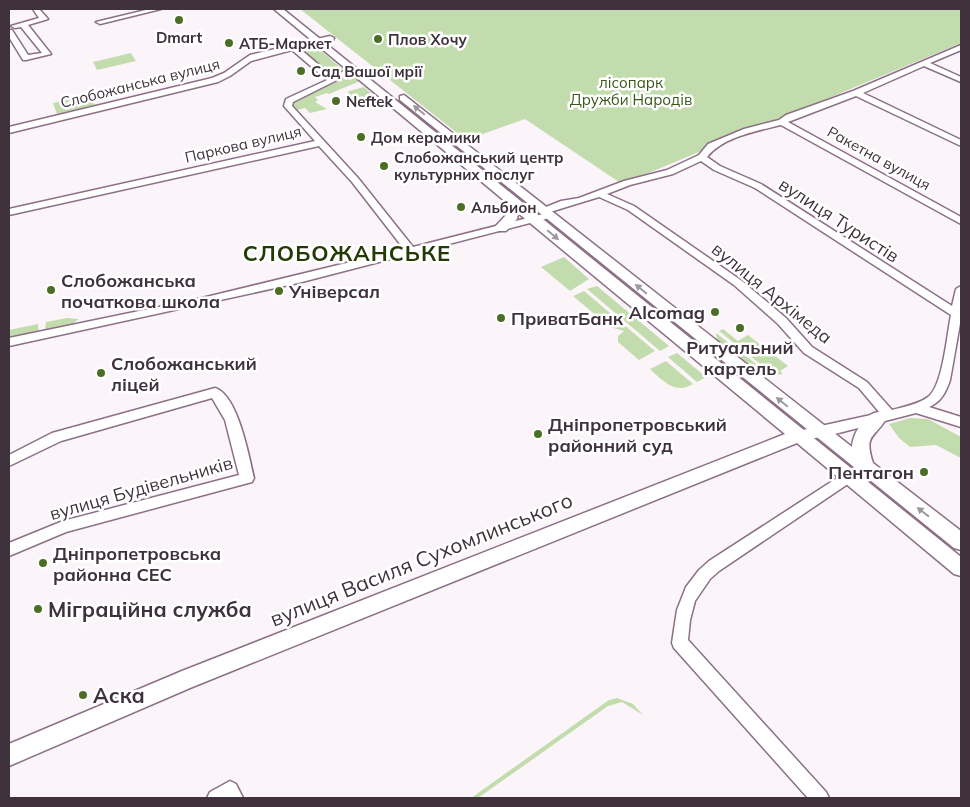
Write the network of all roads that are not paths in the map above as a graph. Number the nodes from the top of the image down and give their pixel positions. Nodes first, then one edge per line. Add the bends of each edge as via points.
1 (36, 9) edge
2 (158, 9) edge
3 (278, 9) edge
4 (294, 9) edge
5 (100, 22) dead end
6 (22, 24) junction
7 (9, 28) edge
8 (9, 32) edge
9 (324, 40) junction
10 (293, 47) junction
11 (961, 47) edge
12 (925, 64) junction
13 (353, 70) junction
14 (332, 80) junction
15 (961, 80) edge
16 (856, 93) junction
17 (782, 122) junction
18 (9, 130) edge
19 (320, 143) junction
20 (961, 143) edge
21 (702, 157) junction
22 (599, 194) junction
23 (512, 201) junction
24 (9, 212) edge
25 (543, 215) junction
26 (961, 220) edge
27 (501, 228) junction
28 (411, 250) junction
29 (961, 289) edge
30 (957, 314) junction
31 (9, 342) edge
32 (916, 408) junction
33 (884, 416) junction
34 (961, 422) edge
35 (820, 432) junction
36 (798, 436) junction
37 (9, 461) edge
38 (864, 465) junction
39 (848, 477) junction
40 (961, 542) edge
41 (9, 550) edge
42 (961, 568) edge
43 (9, 755) edge
44 (820, 798) edge

1 - 6 street via 44,19
2 - 5 street
3 - 9 main road
4 - 9 main road
6 - 7 street
6 - 8 street via 47,54 26,58
9 - 10 street, Слобожанська вулиця
9 - 13 main road
25 -> 9 main road
10 - 14 street
10 - 18 street, Слобожанська вулиця via 248,59 230,74 215,80
11 - 12 street
12 - 15 street
12 - 16 street
13 - 14 street
13 - 23 main road
14 - 19 street via 295,96 288,106
16 - 17 street
16 - 20 street
17 - 21 street via 747,131 711,146
17 - 26 street, Ракетна вулиця
19 - 24 street, Паркова вулиця
19 - 28 street via 355,180
21 - 22 street via 670,172
21 - 30 street, вулиця Туристів via 717,168 758,186
22 - 25 street
22 - 33 street, вулиця Архімеда via 631,208 738,282 782,321 808,350 862,385
23 - 25 main road
23 - 27 main road via 512,216
25 - 27 street
35 -> 25 main road
25 -> 36 main road
27 - 28 street
28 - 31 street via 209,301
29 - 30 street
30 - 32 street via 941,389 934,400
32 - 33 street
32 - 34 street
33 - 35 street
33 - 38 main road via 866,428 862,435 860,451
35 - 36 street
35 - 38 main road
36 - 39 main road
36 - 43 main road, вулиця Василя Сухомлинського via 182,681
37 - 41 street, вулиця Будівельників via 57,437 215,393 228,414 248,478 63,527
38 - 39 street
40 -> 38 main road
39 - 42 main road
39 - 44 street via 714,566 698,580 686,599 681,618 680,643

